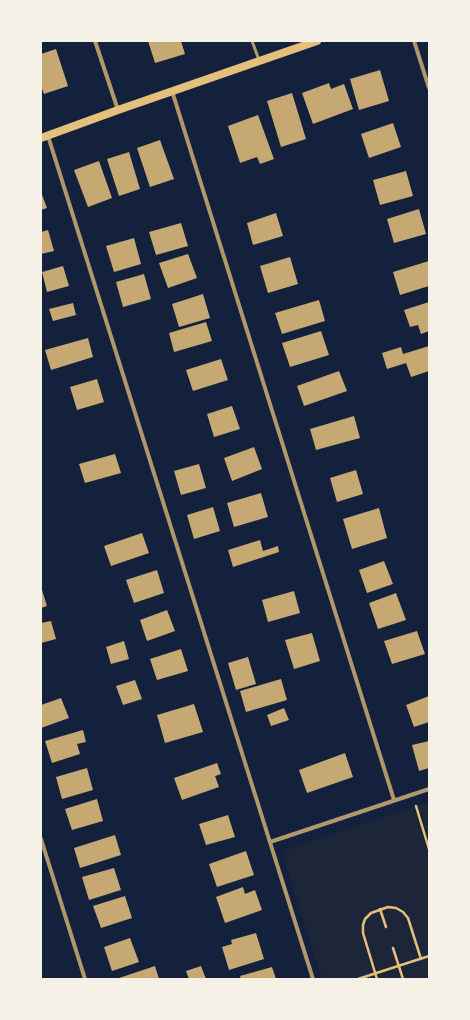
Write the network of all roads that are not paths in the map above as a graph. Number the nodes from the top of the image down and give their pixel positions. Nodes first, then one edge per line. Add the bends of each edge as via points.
1 (95, 41) edge
2 (252, 41) edge
3 (317, 41) edge
4 (414, 41) edge
5 (259, 61) junction
6 (429, 88) edge
7 (172, 91) junction
8 (118, 110) junction
9 (44, 137) edge
10 (429, 788) edge
11 (394, 800) junction
12 (41, 839) edge
13 (270, 842) junction
14 (85, 979) edge
15 (313, 979) edge

1 - 8 street
2 - 5 lane
3 - 5 main road
4 - 6 street
5 - 7 main road
7 - 8 main road
7 - 11 street
8 - 9 main road
9 - 13 street
10 - 11 street
11 - 13 street
12 - 14 street
13 - 15 street

